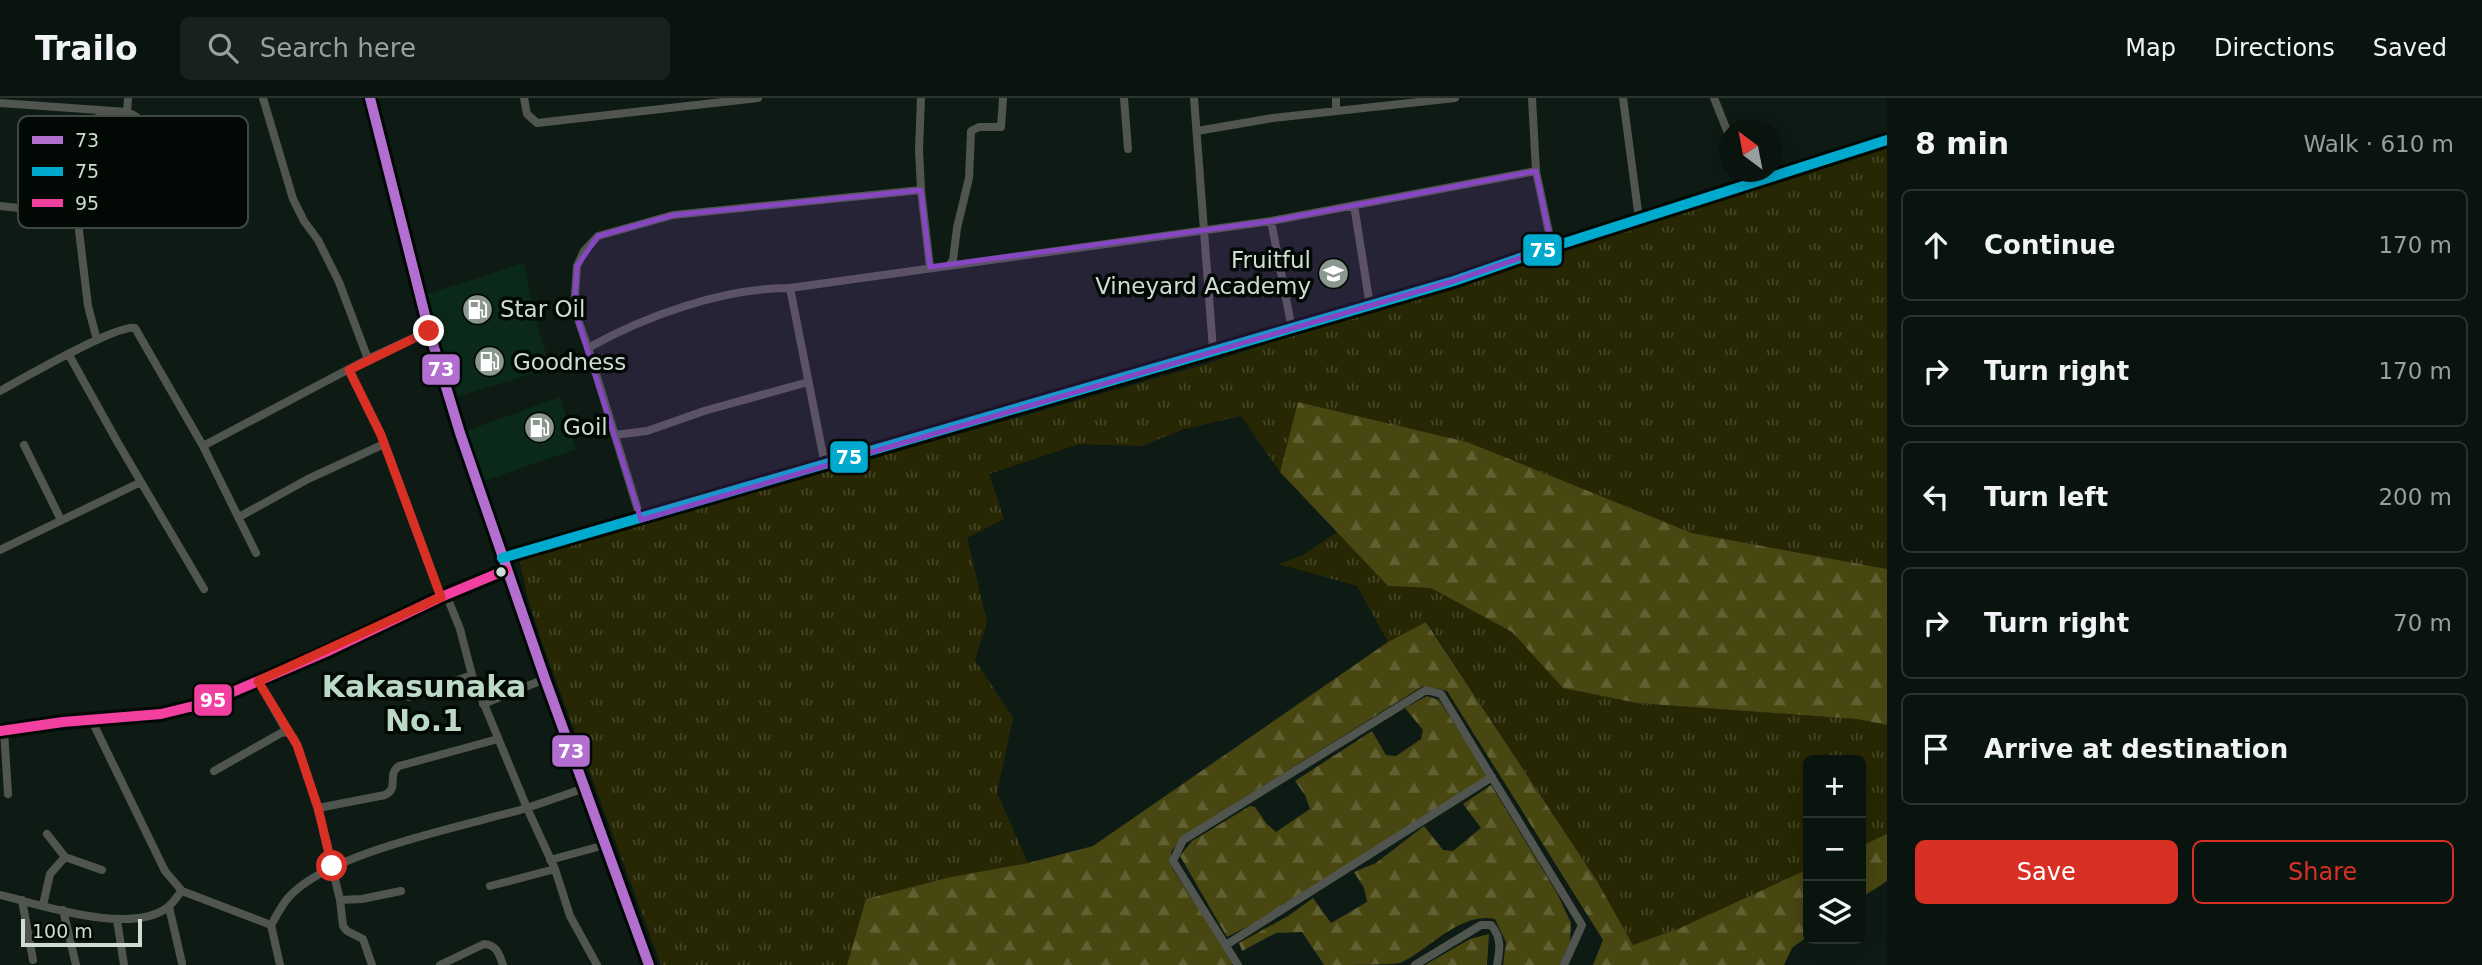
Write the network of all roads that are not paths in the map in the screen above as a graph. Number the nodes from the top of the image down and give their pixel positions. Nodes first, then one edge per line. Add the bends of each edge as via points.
1 (128, 98) edge
2 (263, 98) edge
3 (370, 98) edge
4 (524, 98) edge
5 (758, 98) edge
6 (921, 98) edge
7 (1003, 98) edge
8 (1124, 98) edge
9 (1194, 98) edge
10 (1336, 98) edge
11 (1455, 98) edge
12 (1532, 98) edge
13 (1623, 98) edge
14 (1714, 98) edge
15 (0, 103) edge
16 (1336, 110) junction
17 (100, 111) junction
18 (128, 112) junction
19 (99, 116) edge
20 (137, 116) edge
21 (1722, 119) edge
22 (1197, 131) junction
23 (1887, 140) edge
24 (1128, 149) dead end
25 (1536, 171) junction
26 (1748, 182) edge
27 (1749, 185) junction
28 (921, 190) junction
29 (1354, 205) junction
30 (0, 206) edge
31 (18, 208) edge
32 (1639, 219) junction
33 (1271, 220) junction
34 (79, 228) edge
35 (1204, 230) junction
36 (1552, 247) junction
37 (950, 264) junction
38 (930, 267) junction
39 (790, 288) junction
40 (1370, 306) junction
41 (1292, 329) junction
42 (429, 331) junction
43 (97, 340) junction
44 (588, 348) junction
45 (1213, 349) junction
46 (69, 355) junction
47 (368, 359) junction
48 (349, 370) junction
49 (807, 382) junction
50 (0, 391) edge
51 (615, 435) junction
52 (384, 444) junction
53 (24, 445) dead end
54 (203, 446) junction
55 (825, 465) junction
56 (141, 482) junction
57 (239, 517) junction
58 (61, 520) junction
59 (641, 520) junction
60 (0, 550) edge
61 (256, 553) dead end
62 (504, 564) junction
63 (204, 589) dead end
64 (444, 596) junction
65 (471, 675) junction
66 (545, 679) junction
67 (258, 681) junction
68 (409, 697) dead end
69 (483, 704) junction
70 (91, 719) junction
71 (2, 730) edge
72 (287, 732) junction
73 (498, 739) junction
74 (214, 771) dead end
75 (1492, 777) junction
76 (585, 788) junction
77 (8, 794) dead end
78 (318, 808) junction
79 (527, 808) junction
80 (47, 834) dead end
81 (605, 845) junction
82 (65, 857) junction
83 (550, 860) junction
84 (332, 866) junction
85 (555, 869) junction
86 (102, 870) dead end
87 (489, 886) dead end
88 (182, 891) junction
89 (401, 891) dead end
90 (0, 895) edge
91 (22, 900) junction
92 (340, 900) junction
93 (43, 905) junction
94 (169, 907) junction
95 (63, 910) junction
96 (117, 920) junction
97 (271, 925) junction
98 (1226, 945) junction
99 (33, 960) dead end
100 (182, 963) edge
101 (646, 964) edge
102 (76, 965) edge
103 (124, 965) edge
104 (279, 965) edge
105 (372, 965) edge
106 (440, 965) edge
107 (503, 965) edge
108 (597, 965) edge
109 (1238, 965) edge
110 (1415, 965) edge
111 (1497, 965) edge
112 (1564, 965) edge

1 - 18 street
2 - 47 street via 293,199 339,282
3 - 42 highway
4 - 5 street via 527,114 537,123
6 - 28 street
7 - 37 street via 1001,127 971,131 969,178
8 - 24 street
9 - 22 street
10 - 16 street
11 - 16 street
12 - 25 street
13 - 32 street
14 - 21 street
15 - 17 street
16 - 22 street
17 - 18 street
17 - 19 street
18 - 20 street
22 - 35 street
23 - 27 street
25 - 29 street
25 - 36 street
26 - 27 street
27 - 32 street
28 - 38 street
28 - 44 street via 673,215 598,236 577,265 574,308
29 - 33 street
29 - 40 street
30 - 31 street
32 - 36 street
33 - 35 street
33 - 41 street
34 - 43 street
35 - 37 street
35 - 45 street
36 - 40 street
37 - 38 street
38 - 39 street
39 - 44 street via 746,292 682,307 622,328
39 - 49 street
40 - 41 street
41 - 45 street
42 - 47 street
42 - 62 highway
43 - 46 street
43 - 54 street via 135,328
44 - 51 street
45 - 55 street
46 - 50 street
46 - 56 street
47 - 48 street
48 - 52 street
48 - 54 street
49 - 51 street via 647,431
49 - 55 street
51 - 59 street
52 - 57 street
52 - 64 street
53 - 58 street
54 - 57 street
55 - 59 street
56 - 58 street
56 - 63 street
57 - 61 street
58 - 60 street
59 - 62 street
62 - 64 street
62 - 66 highway
64 - 65 street via 460,629
64 - 67 street
65 - 68 street
65 - 69 street
66 - 69 street
66 - 76 highway
67 - 70 street via 161,714
67 - 72 street
69 - 73 street
70 - 71 street
70 - 88 street via 152,847
71 - 77 street
72 - 74 street
72 - 78 street via 297,745
73 - 78 street via 399,766 392,776 392,792 385,795
73 - 79 street
75 - 98 street
75 - 98 street via 1441,694 1426,690 1183,840 1173,861
75 - 112 street via 1582,925
76 - 79 street
76 - 81 highway
78 - 84 street
79 - 83 street
79 - 84 street
80 - 82 street
81 - 83 street
81 - 101 highway
82 - 86 street
82 - 93 street via 50,874
83 - 85 street
84 - 92 street
84 - 97 street via 299,887
85 - 87 street
85 - 108 street via 570,916
88 - 94 street
88 - 97 street
89 - 92 street
90 - 91 street
91 - 93 street
91 - 99 street
92 - 105 street via 343,926 363,939
93 - 95 street
94 - 96 street via 142,919
94 - 100 street
95 - 96 street
95 - 102 street
96 - 103 street
97 - 104 street
98 - 109 street
106 - 107 street via 484,944 497,949
110 - 111 street via 1480,925 1491,925 1497,931 1501,943

